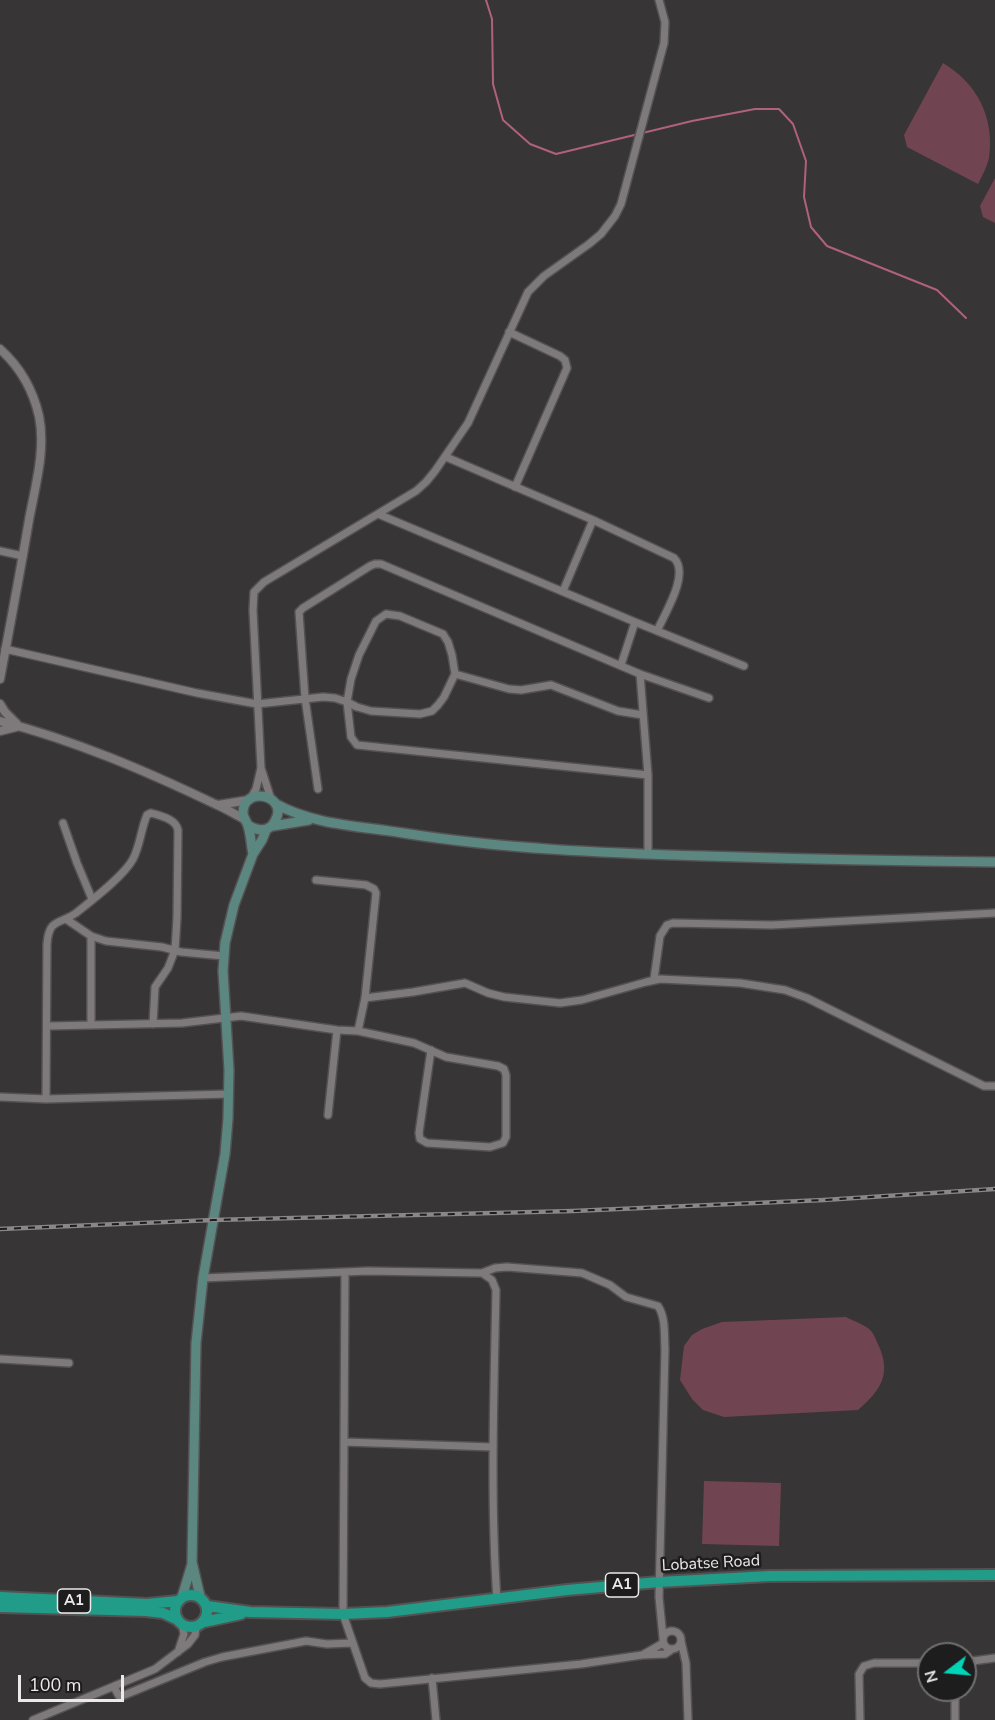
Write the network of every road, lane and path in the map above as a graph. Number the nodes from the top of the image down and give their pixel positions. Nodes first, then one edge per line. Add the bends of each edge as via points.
1 (659, 0) edge
2 (509, 332) junction
3 (0, 349) edge
4 (446, 457) junction
5 (515, 487) junction
6 (378, 514) junction
7 (593, 520) junction
8 (0, 551) edge
9 (22, 556) junction
10 (563, 591) junction
11 (635, 622) junction
12 (657, 631) junction
13 (5, 649) junction
14 (621, 665) junction
15 (744, 666) dead end
16 (455, 674) junction
17 (640, 674) junction
18 (0, 679) edge
19 (305, 698) junction
20 (709, 698) dead end
21 (348, 702) junction
22 (0, 704) edge
23 (257, 704) junction
24 (643, 715) junction
25 (0, 721) edge
26 (19, 726) junction
27 (0, 731) edge
28 (261, 768) junction
29 (648, 775) junction
30 (318, 789) dead end
31 (250, 799) junction
32 (274, 801) junction
33 (218, 805) junction
34 (314, 820) junction
35 (246, 822) junction
36 (63, 823) dead end
37 (269, 828) junction
38 (253, 854) junction
39 (648, 854) junction
40 (995, 862) edge
41 (316, 880) dead end
42 (92, 899) junction
43 (995, 913) edge
44 (66, 919) junction
45 (91, 936) junction
46 (175, 950) junction
47 (224, 956) junction
48 (654, 979) junction
49 (365, 998) junction
50 (226, 1019) junction
51 (153, 1024) junction
52 (91, 1025) junction
53 (48, 1026) junction
54 (337, 1030) junction
55 (358, 1031) junction
56 (431, 1050) junction
57 (995, 1086) edge
58 (230, 1094) junction
59 (0, 1097) edge
60 (46, 1099) junction
61 (328, 1115) dead end
62 (345, 1272) junction
63 (482, 1273) junction
64 (203, 1278) junction
65 (0, 1359) edge
66 (69, 1363) dead end
67 (344, 1442) junction
68 (493, 1447) junction
69 (192, 1562) junction
70 (995, 1575) edge
71 (659, 1581) junction
72 (200, 1596) junction
73 (0, 1597) edge
74 (180, 1599) junction
75 (497, 1600) junction
76 (207, 1606) junction
77 (0, 1607) edge
78 (250, 1612) junction
79 (343, 1614) junction
80 (660, 1617) junction
81 (180, 1622) junction
82 (200, 1624) junction
83 (673, 1631) junction
84 (663, 1641) junction
85 (681, 1641) junction
86 (352, 1642) junction
87 (672, 1650) junction
88 (178, 1652) junction
89 (642, 1655) junction
90 (995, 1658) edge
91 (977, 1660) edge
92 (686, 1663) junction
93 (917, 1663) edge
94 (432, 1678) junction
95 (114, 1687) junction
96 (954, 1702) edge
97 (33, 1720) edge
98 (436, 1720) edge
99 (688, 1720) edge
100 (860, 1720) edge
101 (955, 1720) edge

1 - 2 street via 665,22 664,43 621,204 608,226 589,244 537,282
2 - 4 street via 474,411
2 - 5 street via 560,356 566,363
3 - 9 street via 29,385 39,416 41,444
4 - 5 street
4 - 6 street via 416,491
5 - 7 street
6 - 10 street
6 - 23 street via 264,582 254,592
7 - 10 street
7 - 12 street via 678,561 678,582
8 - 9 street
9 - 13 street
10 - 11 street
11 - 12 street
11 - 14 street
12 - 15 street
13 - 18 street
13 - 23 street
14 - 17 street
14 - 19 street via 378,563 300,610
16 - 21 street via 444,697 426,713 371,711
16 - 21 street via 443,634 400,615 386,614 375,621 368,635 351,679
16 - 24 street via 509,689 552,685 618,711
17 - 20 street
17 - 24 street
19 - 21 street
19 - 23 street
19 - 30 street
21 - 29 street via 351,737 362,747
22 - 26 street
23 - 28 street
24 - 29 street
25 - 26 street
26 - 27 street
26 - 33 street via 69,741
28 - 31 street
28 - 32 street
29 - 39 street
31 - 32 main road via 258,795
31 - 33 street
31 - 35 main road via 243,812
32 - 34 main road
32 - 37 main road via 277,819
33 - 35 street
34 - 37 main road
34 - 39 main road via 440,839 578,852
35 - 37 main road via 259,830
35 - 38 main road
36 - 42 street
37 - 38 main road
38 - 47 main road via 234,905
39 - 40 main road
41 - 49 street via 374,889
42 - 44 street
42 - 46 street via 134,859 148,813 177,824
43 - 48 street via 772,926 673,923 660,936
44 - 45 street
44 - 53 street via 52,926 48,936
45 - 46 street
45 - 52 street
46 - 47 street
46 - 51 street via 155,987
47 - 50 main road
48 - 49 street via 560,1003 504,997 465,983
48 - 57 street via 740,983 785,990 984,1086
49 - 55 street
50 - 51 street
50 - 54 street via 241,1016
50 - 58 main road
51 - 52 street
52 - 53 street
53 - 60 street
54 - 55 street
54 - 61 street
55 - 56 street
56 - 56 street via 421,1141 490,1147 503,1143 504,1069
58 - 60 street
58 - 64 main road via 226,1146
59 - 60 street
62 - 63 street
62 - 64 street
62 - 67 street
63 - 68 street via 492,1280 495,1290
63 - 71 street via 507,1267 582,1274 610,1285 626,1297 661,1309 665,1349
64 - 69 main road via 196,1343
65 - 66 street
67 - 68 street
67 - 79 street
68 - 75 street
69 - 72 main road
69 - 74 main road
70 - 71 highway, Lobatse Road / A1 via 769,1576
71 - 75 highway, Lobatse Road / A1
71 - 80 street
72 - 74 highway, A1 via 188,1594
72 - 76 highway
73 - 74 highway, A1 via 147,1604
74 - 81 highway via 175,1614
75 - 79 highway, Lobatse Road / A1
76 - 78 highway, Lobatse Road / A1
76 - 82 highway
77 - 81 highway, Lobatse Road / A1 via 146,1611 163,1613
78 - 79 highway, Lobatse Road / A1
78 - 82 highway, Lobatse Road / A1
79 - 86 street
80 - 83 street
80 - 84 street
81 - 82 highway, Lobatse Road / A1 via 189,1627
81 - 88 street via 184,1634
82 - 88 street via 192,1640
83 - 84 street
83 - 85 street
84 - 87 street
84 - 89 street
85 - 87 street
85 - 92 street
86 - 94 street via 362,1673 371,1683
86 - 95 street via 306,1641 222,1657 122,1696
87 - 89 street
87 - 92 street
88 - 95 street via 155,1669
89 - 94 street
90 - 91 street
92 - 99 street
93 - 100 street via 864,1666 860,1674
94 - 98 street
95 - 97 street
96 - 101 street

